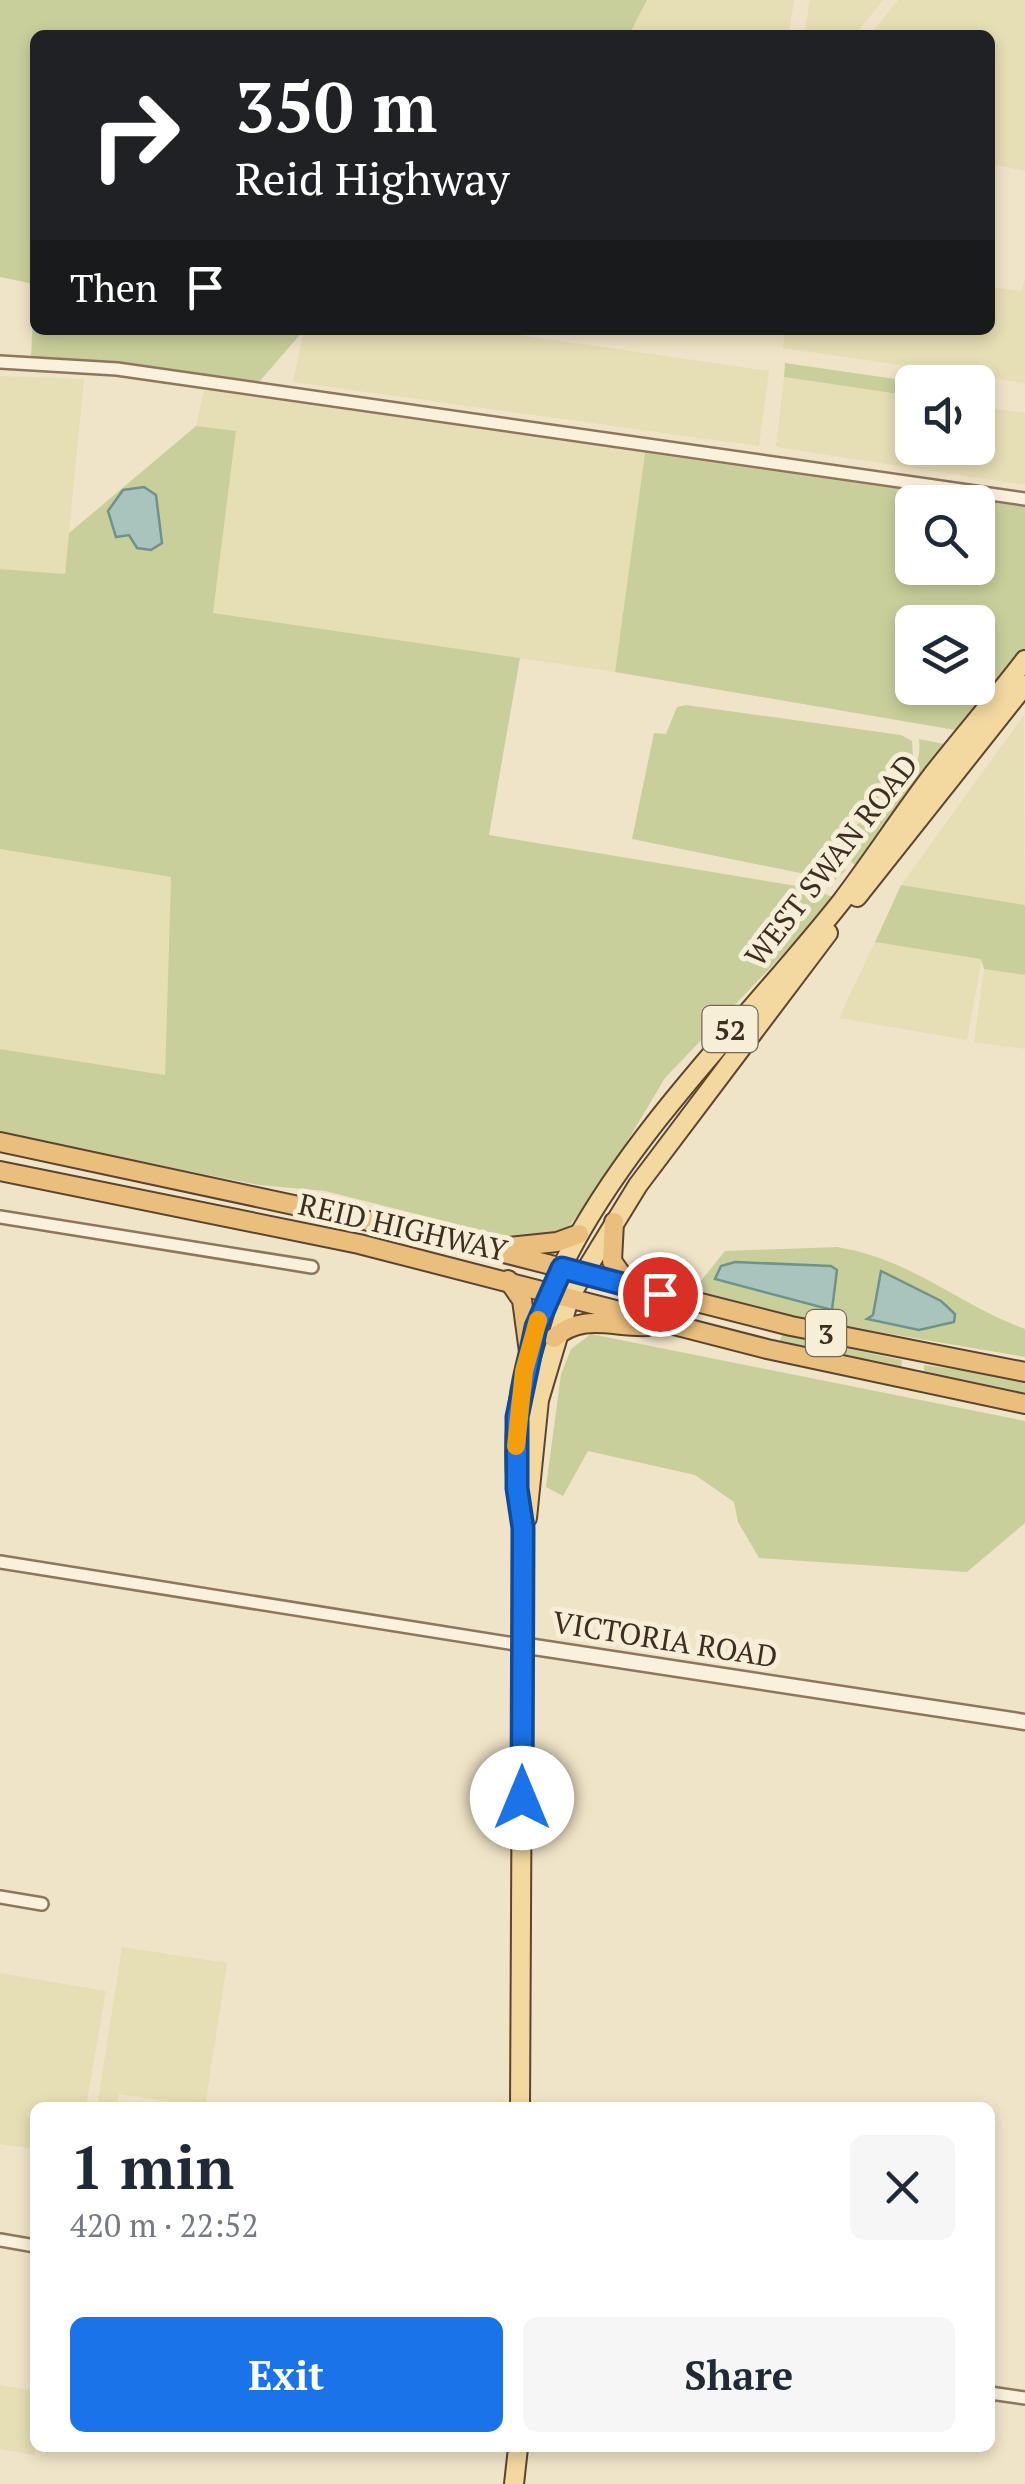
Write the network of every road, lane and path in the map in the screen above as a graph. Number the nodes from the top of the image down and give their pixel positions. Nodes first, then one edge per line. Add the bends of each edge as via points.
1 (0, 362) edge
2 (1025, 499) edge
3 (1022, 676) edge
4 (0, 1142) edge
5 (0, 1171) edge
6 (0, 1217) edge
7 (614, 1222) junction
8 (579, 1234) junction
9 (494, 1249) junction
10 (312, 1267) dead end
11 (562, 1268) junction
12 (582, 1273) junction
13 (507, 1279) junction
14 (629, 1285) junction
15 (550, 1291) junction
16 (570, 1296) junction
17 (669, 1323) junction
18 (554, 1338) junction
19 (528, 1352) junction
20 (1025, 1372) edge
21 (1025, 1404) edge
22 (523, 1528) junction
23 (0, 1562) edge
24 (522, 1645) junction
25 (1025, 1722) edge
26 (0, 1898) edge
27 (42, 1904) dead end
28 (520, 2102) edge
29 (0, 2240) edge
30 (30, 2245) edge
31 (995, 2394) edge
32 (1025, 2398) edge
33 (518, 2452) edge
34 (514, 2484) edge

1 - 2 street via 117,369
3 - 7 main road, WEST SWAN ROAD / 52
3 - 8 main road, WEST SWAN ROAD / 52 via 936,770 840,902 660,1116
4 - 9 highway, REID HIGHWAY / 3
5 - 13 highway, REID HIGHWAY / 3
6 - 10 street
7 - 12 main road, WEST SWAN ROAD / 52
7 - 14 highway via 612,1260
8 - 9 highway
8 - 11 main road, WEST SWAN ROAD / 52
9 - 11 highway, REID HIGHWAY / 3
11 - 12 highway, REID HIGHWAY / 3
11 - 15 main road, WEST SWAN ROAD / 52
12 - 14 highway, REID HIGHWAY / 3
12 - 16 main road, WEST SWAN ROAD / 52
13 - 15 highway, REID HIGHWAY / 3
13 - 19 highway via 522,1300
14 - 20 highway, REID HIGHWAY / 3 via 791,1326
15 - 16 highway, REID HIGHWAY / 3
15 - 19 main road, WEST SWAN ROAD / 52
16 - 17 highway, REID HIGHWAY / 3
16 - 18 main road, WEST SWAN ROAD / 52
17 - 18 highway via 585,1322
17 - 21 highway, REID HIGHWAY / 3
18 - 22 main road, WEST SWAN ROAD / 52
19 - 22 main road, WEST SWAN ROAD / 52 via 516,1446
22 - 24 main road, WEST SWAN ROAD / 52
23 - 24 street, VICTORIA ROAD
24 - 25 street, VICTORIA ROAD
24 - 28 main road, WEST SWAN ROAD / 52
26 - 27 street
29 - 30 street
31 - 32 street
33 - 34 main road

